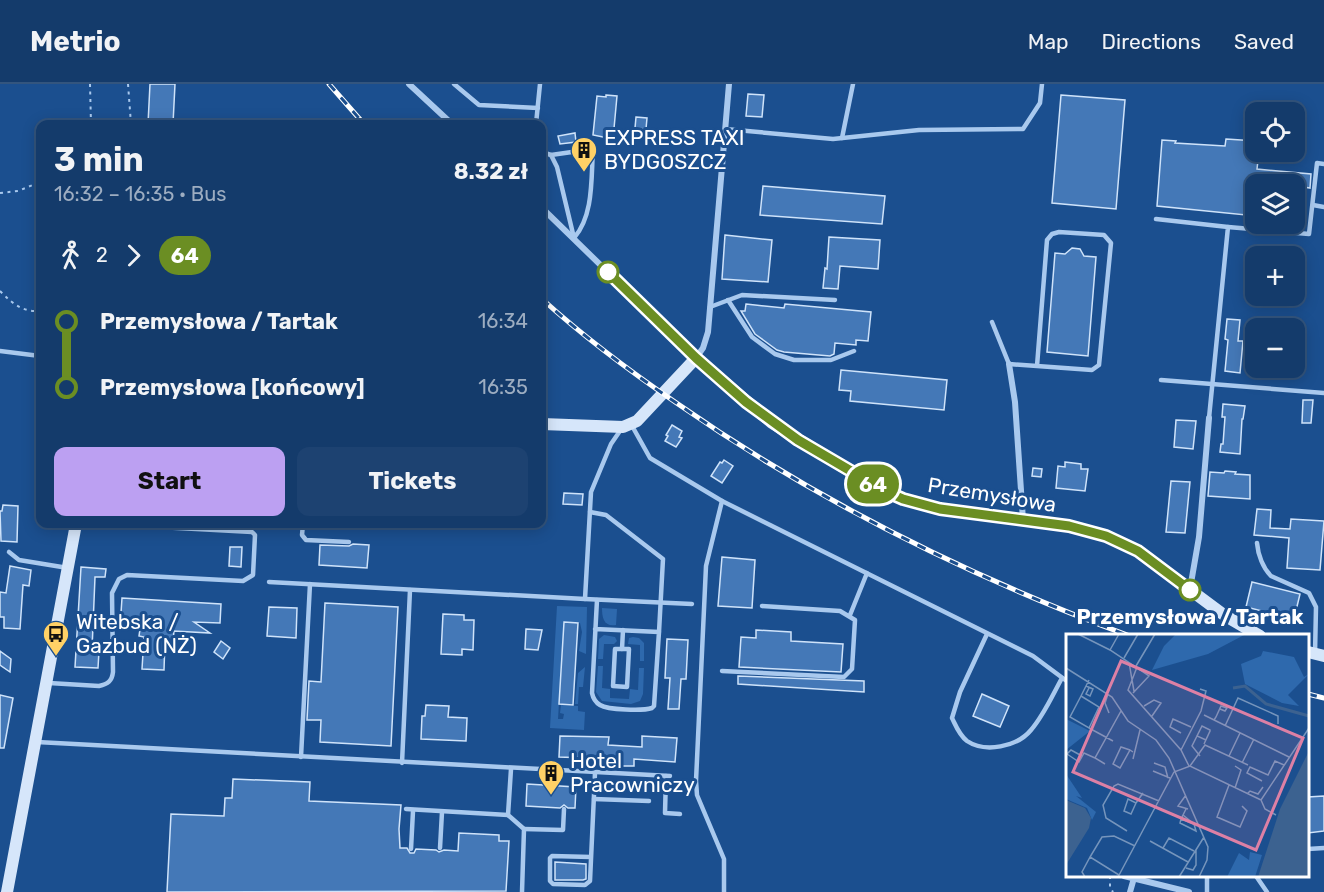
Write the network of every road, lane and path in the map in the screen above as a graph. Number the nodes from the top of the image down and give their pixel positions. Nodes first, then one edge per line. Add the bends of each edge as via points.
1 (90, 84) edge
2 (128, 84) edge
3 (409, 84) edge
4 (454, 84) edge
5 (540, 84) edge
6 (729, 84) edge
7 (853, 84) edge
8 (1042, 84) edge
9 (538, 108) junction
10 (92, 120) edge
11 (131, 120) edge
12 (448, 120) edge
13 (536, 120) edge
14 (725, 129) junction
15 (842, 138) junction
16 (546, 153) edge
17 (551, 155) junction
18 (1324, 164) edge
19 (36, 184) edge
20 (0, 193) edge
21 (1313, 205) junction
22 (1324, 207) edge
23 (546, 212) edge
24 (1156, 219) dead end
25 (1228, 226) junction
26 (574, 238) junction
27 (0, 291) edge
28 (728, 300) junction
29 (835, 300) dead end
30 (710, 307) junction
31 (36, 311) edge
32 (992, 322) dead end
33 (0, 351) edge
34 (854, 351) dead end
35 (36, 356) edge
36 (696, 358) junction
37 (1009, 364) junction
38 (1037, 366) junction
39 (1161, 380) dead end
40 (1213, 384) junction
41 (1324, 393) edge
42 (1209, 418) joint
43 (546, 423) edge
44 (627, 426) junction
45 (722, 501) junction
46 (590, 512) junction
47 (1023, 521) junction
48 (75, 528) edge
49 (177, 528) edge
50 (303, 528) edge
51 (349, 542) dead end
52 (1257, 543) dead end
53 (9, 552) dead end
54 (68, 568) junction
55 (867, 573) junction
56 (269, 582) dead end
57 (310, 584) junction
58 (410, 590) junction
59 (1190, 590) junction
60 (585, 599) junction
61 (597, 600) junction
62 (660, 603) junction
63 (692, 604) dead end
64 (762, 606) dead end
65 (850, 615) junction
66 (595, 629) junction
67 (623, 630) junction
68 (659, 632) junction
69 (987, 634) junction
70 (1257, 634) edge
71 (622, 649) junction
72 (1316, 654) edge
73 (722, 671) dead end
74 (1062, 678) junction
75 (1066, 681) edge
76 (46, 683) junction
77 (35, 742) junction
78 (302, 757) junction
79 (402, 763) junction
80 (511, 769) junction
81 (595, 773) junction
82 (594, 799) junction
83 (649, 801) dead end
84 (406, 809) dead end
85 (564, 809) dead end
86 (413, 810) junction
87 (442, 812) junction
88 (680, 814) dead end
89 (508, 815) junction
90 (525, 829) junction
91 (440, 848) dead end
92 (1324, 848) edge
93 (411, 849) dead end
94 (1309, 849) edge
95 (591, 857) junction
96 (1110, 877) edge
97 (1129, 877) edge
98 (1257, 877) edge
99 (1134, 878) junction
100 (7, 892) edge
101 (522, 892) edge
102 (724, 892) edge
103 (1113, 892) edge
104 (1130, 892) edge
105 (1188, 892) edge
106 (1267, 892) edge

1 - 10 path
2 - 11 path
3 - 12 street
4 - 9 lane via 479,105
5 - 9 lane
6 - 14 street
7 - 15 lane
8 - 15 lane via 1040,103 1023,129 919,130
9 - 13 lane
14 - 15 lane
14 - 30 street
16 - 17 lane
17 - 26 lane
17 - 26 lane via 594,149 587,212
18 - 21 lane via 1317,163
19 - 20 path
21 - 22 lane
21 - 25 lane via 1309,234
23 - 26 street, Przemysłowa
24 - 25 lane
25 - 40 lane
26 - 36 street, Przemysłowa
27 - 31 path via 27,312
28 - 29 lane via 742,295
28 - 30 lane
28 - 34 lane via 752,337 775,354 794,360 831,360
30 - 36 street via 707,339
32 - 37 lane
33 - 35 lane
36 - 44 street via 637,421
36 - 47 street, Przemysłowa via 772,423 885,491 940,509
37 - 38 lane
37 - 47 street
38 - 38 lane via 1047,240 1059,232 1104,235 1111,243 1099,365 1092,370
39 - 40 lane
40 - 41 lane
40 - 42 lane
42 - 59 street via 1199,537
43 - 44 street
44 - 45 lane via 650,458
44 - 46 lane via 611,444 594,483
45 - 55 lane
45 - 102 lane via 706,566 696,781 697,795 724,859
46 - 60 lane
46 - 62 lane via 606,515 663,559
47 - 59 street, Przemysłowa via 1088,530 1123,543
48 - 54 street
49 - 76 lane via 252,532 253,575 243,581 127,575 119,579 112,593 110,681 99,686
50 - 51 lane via 306,540
52 - 72 lane via 1266,572 1309,593 1316,607
53 - 54 lane via 19,560
54 - 76 street
55 - 65 lane
55 - 69 lane
56 - 57 lane
57 - 58 lane
57 - 78 lane
58 - 60 lane
58 - 79 lane
59 - 70 street, Przemysłowa
60 - 61 lane
61 - 62 lane
61 - 66 lane
62 - 63 lane
62 - 68 lane
64 - 65 lane
65 - 73 lane via 855,620 852,669 848,675
66 - 67 lane
66 - 68 lane via 591,693 597,703 648,710 654,706
67 - 68 lane
67 - 71 lane
69 - 74 lane via 1032,656
69 - 74 lane via 952,718 967,741 985,748 1019,740 1030,731
71 - 71 lane via 629,649 627,687 613,686 615,649
74 - 75 lane
76 - 77 street
77 - 78 lane
77 - 100 street
78 - 79 lane
79 - 80 lane
80 - 81 lane
80 - 89 lane
81 - 82 lane
81 - 88 lane via 668,776 665,813
82 - 83 lane
82 - 95 lane
84 - 86 lane
85 - 90 lane via 563,830
86 - 87 lane
86 - 93 lane
87 - 89 lane
87 - 91 lane
89 - 90 lane
90 - 101 lane
92 - 94 lane
95 - 95 lane via 590,881 585,885 550,881 552,856
96 - 103 path
97 - 99 street
98 - 106 lane
99 - 104 street
99 - 105 street

